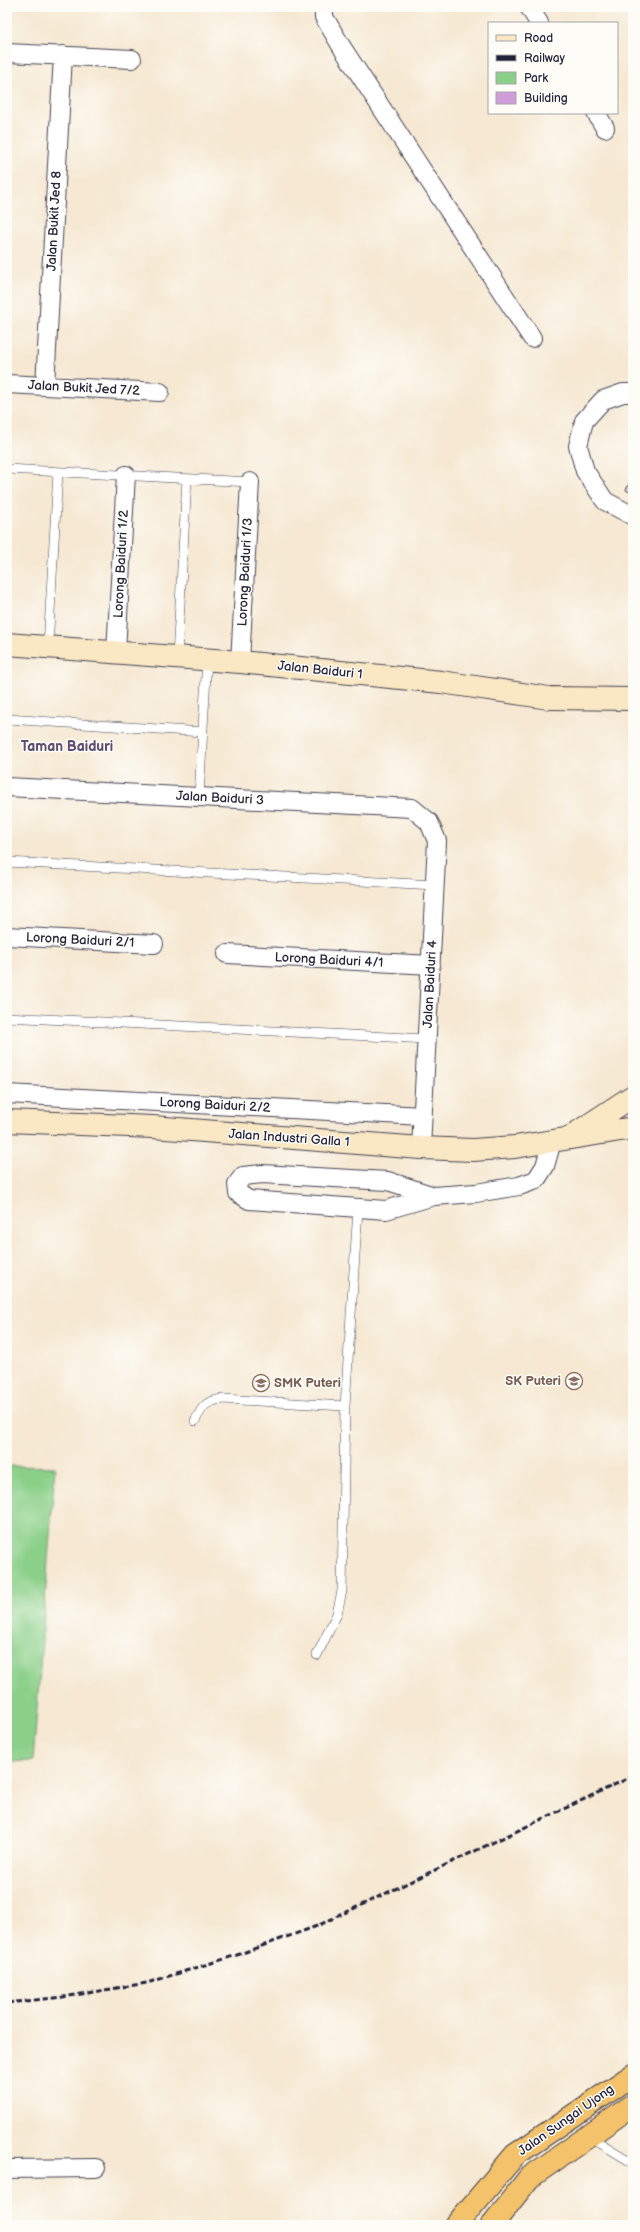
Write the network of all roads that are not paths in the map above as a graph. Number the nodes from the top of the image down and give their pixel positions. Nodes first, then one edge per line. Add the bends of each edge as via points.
1 (324, 7) edge
2 (529, 7) edge
3 (538, 22) edge
4 (7, 52) edge
5 (63, 56) junction
6 (132, 59) dead end
7 (597, 114) edge
8 (605, 128) dead end
9 (532, 338) dead end
10 (7, 384) edge
11 (45, 386) junction
12 (160, 392) dead end
13 (633, 393) edge
14 (7, 469) edge
15 (58, 472) junction
16 (126, 475) junction
17 (187, 478) junction
18 (250, 482) joint
19 (633, 516) edge
20 (7, 644) edge
21 (48, 647) junction
22 (116, 652) junction
23 (177, 657) junction
24 (207, 659) junction
25 (240, 662) junction
26 (633, 699) edge
27 (7, 719) edge
28 (203, 732) junction
29 (7, 787) edge
30 (200, 797) junction
31 (429, 822) joint
32 (7, 862) edge
33 (435, 885) junction
34 (7, 936) edge
35 (154, 944) dead end
36 (227, 954) dead end
37 (431, 965) junction
38 (7, 1017) edge
39 (427, 1039) junction
40 (7, 1094) edge
41 (633, 1096) edge
42 (423, 1116) junction
43 (7, 1121) edge
44 (633, 1128) edge
45 (561, 1140) junction
46 (421, 1148) junction
47 (434, 1196) junction
48 (358, 1208) junction
49 (345, 1406) junction
50 (195, 1421) dead end
51 (317, 1655) dead end
52 (633, 2075) edge
53 (633, 2105) edge
54 (589, 2137) junction
55 (633, 2163) edge
56 (96, 2168) dead end
57 (7, 2169) edge
58 (456, 2225) edge
59 (492, 2225) edge

1 - 9 street via 324,17 343,49
2 - 3 street
4 - 5 street
5 - 6 street
5 - 11 street, Jalan Bukit Jed 8
7 - 8 street
10 - 11 street, Jalan Bukit Jed 7/2
11 - 12 street, Jalan Bukit Jed 7/2
13 - 19 street via 623,393 603,400 584,421 578,446 584,471 605,501
14 - 15 lane
15 - 16 lane
15 - 21 lane
16 - 17 lane
16 - 22 street, Lorong Baiduri 1/2
17 - 18 lane
17 - 23 lane
18 - 25 street, Lorong Baiduri 1/3
20 - 21 main road, Jalan Baiduri 1
21 - 22 main road, Jalan Baiduri 1
22 - 23 main road, Jalan Baiduri 1
23 - 24 main road, Jalan Baiduri 1
24 - 25 main road, Jalan Baiduri 1
24 - 28 lane
25 - 26 main road, Jalan Baiduri 1 via 441,682 549,698
27 - 28 lane
28 - 30 lane
29 - 30 street, Jalan Baiduri 3
30 - 31 street, Jalan Baiduri 3 via 412,808
31 - 33 street, Jalan Baiduri 4 via 437,841
32 - 33 lane
33 - 37 street, Jalan Baiduri 4
34 - 35 street, Lorong Baiduri 2/1
36 - 37 street, Lorong Baiduri 4/1
37 - 39 street, Jalan Baiduri 4
38 - 39 lane
39 - 42 street, Jalan Baiduri 4
40 - 42 street, Lorong Baiduri 2/2
41 - 45 main road
42 - 46 street, Jalan Baiduri 4
43 - 46 main road, Jalan Industri Galla 1 via 153,1127
44 - 45 main road, Jalan Industri Galla 1
45 - 46 main road, Jalan Industri Galla 1 via 473,1150
45 - 47 street via 536,1180 519,1186
47 - 48 street via 386,1210
47 - 48 street via 388,1181 262,1174 243,1176 236,1184 238,1193 249,1200
48 - 49 lane
49 - 50 lane via 210,1400
49 - 51 lane via 342,1591 337,1614
52 - 58 highway, Jalan Sungai Ujong via 515,2156
53 - 54 highway, Jalan Sungai Ujong
54 - 55 lane
54 - 59 highway, Jalan Sungai Ujong via 529,2178
56 - 57 street

